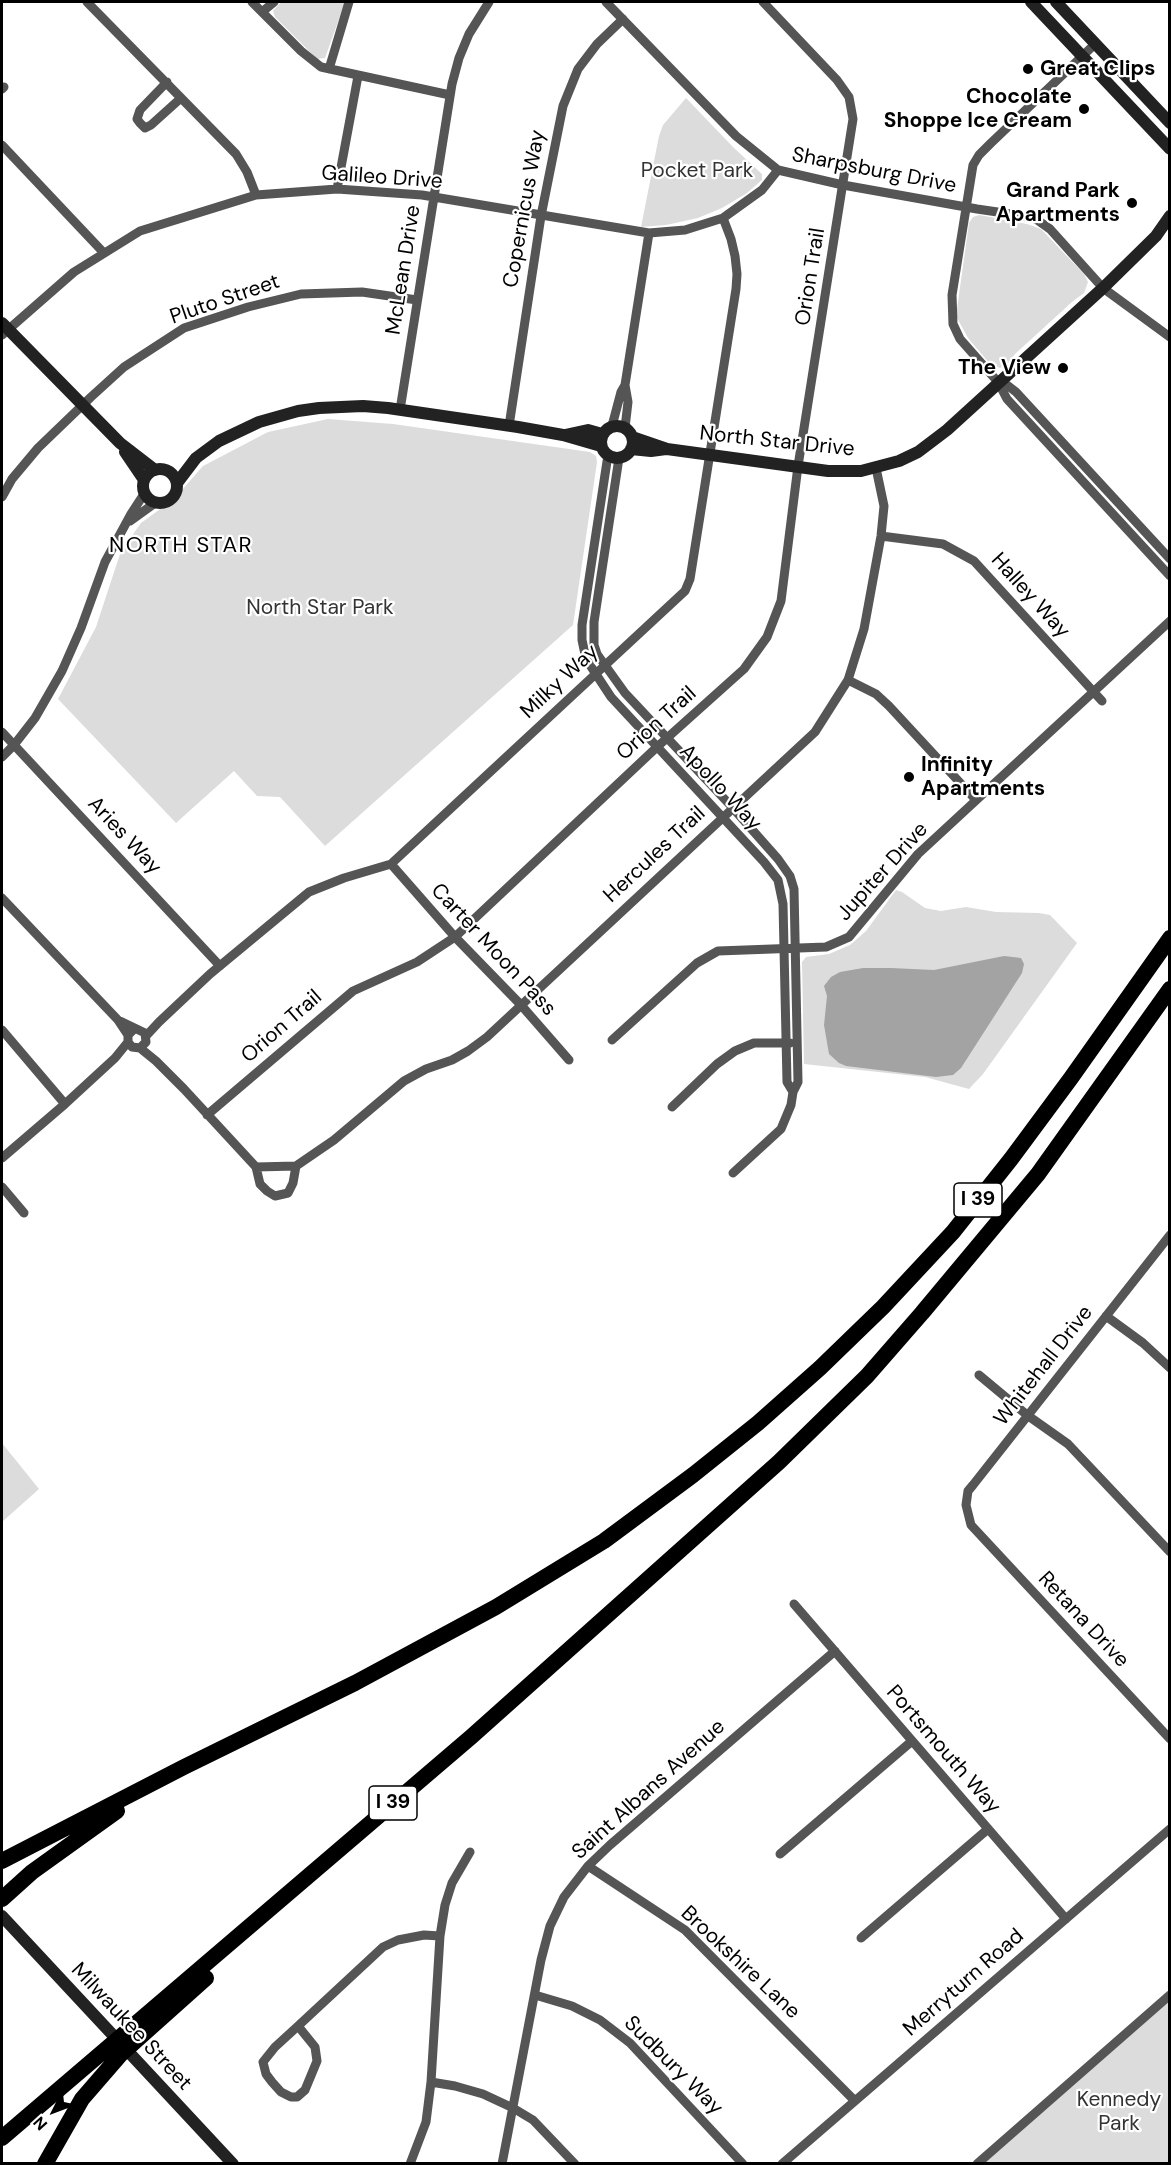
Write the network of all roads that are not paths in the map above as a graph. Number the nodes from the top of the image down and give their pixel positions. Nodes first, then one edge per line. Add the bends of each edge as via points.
1 (87, 2) edge
2 (252, 2) edge
3 (274, 2) edge
4 (349, 2) edge
5 (489, 2) edge
6 (606, 2) edge
7 (763, 2) edge
8 (1031, 2) edge
9 (1056, 2) edge
10 (262, 12) junction
11 (623, 19) junction
12 (1095, 44) junction
13 (1082, 56) junction
14 (329, 69) junction
15 (358, 76) junction
16 (167, 82) junction
17 (450, 95) junction
18 (181, 98) junction
19 (1170, 123) edge
20 (2, 145) edge
21 (1170, 149) edge
22 (778, 170) junction
23 (843, 185) junction
24 (337, 189) junction
25 (256, 195) junction
26 (433, 197) junction
27 (965, 207) junction
28 (541, 216) junction
29 (1170, 216) edge
30 (723, 218) junction
31 (1170, 228) edge
32 (649, 234) junction
33 (1156, 236) junction
34 (103, 252) junction
35 (1103, 288) junction
36 (417, 300) junction
37 (4, 329) edge
38 (1170, 337) edge
39 (998, 382) junction
40 (625, 385) junction
41 (82, 406) junction
42 (400, 410) junction
43 (509, 426) junction
44 (630, 438) junction
45 (120, 443) junction
46 (608, 444) junction
47 (202, 452) junction
48 (709, 455) junction
49 (798, 466) junction
50 (876, 468) junction
51 (155, 470) junction
52 (169, 471) junction
53 (144, 480) junction
54 (177, 483) junction
55 (144, 494) junction
56 (2, 497) edge
57 (155, 503) junction
58 (125, 525) junction
59 (881, 536) junction
60 (1170, 558) edge
61 (1170, 576) edge
62 (1170, 621) edge
63 (604, 666) junction
64 (594, 675) junction
65 (848, 680) junction
66 (1093, 691) junction
67 (1102, 701) dead end
68 (2, 732) edge
69 (667, 738) junction
70 (14, 745) junction
71 (657, 747) junction
72 (2, 757) edge
73 (976, 800) junction
74 (732, 807) junction
75 (722, 816) junction
76 (391, 864) junction
77 (2, 898) edge
78 (455, 938) junction
79 (1170, 938) edge
80 (783, 948) junction
81 (796, 948) junction
82 (219, 966) junction
83 (1170, 989) edge
84 (521, 1005) junction
85 (2, 1030) edge
86 (137, 1039) junction
87 (612, 1040) dead end
88 (786, 1042) junction
89 (796, 1042) junction
90 (569, 1060) dead end
91 (793, 1092) junction
92 (65, 1104) junction
93 (672, 1107) dead end
94 (207, 1116) junction
95 (2, 1158) edge
96 (296, 1166) junction
97 (256, 1167) junction
98 (733, 1173) dead end
99 (2, 1187) edge
100 (24, 1213) dead end
101 (1170, 1235) edge
102 (1106, 1316) junction
103 (1170, 1368) edge
104 (979, 1375) dead end
105 (1028, 1415) junction
106 (971, 1525) joint
107 (1170, 1551) edge
108 (794, 1604) dead end
109 (835, 1652) junction
110 (471, 1737) junction
111 (1170, 1739) edge
112 (912, 1741) junction
113 (167, 1776) junction
114 (988, 1829) junction
115 (1170, 1829) edge
116 (470, 1852) dead end
117 (780, 1854) dead end
118 (2, 1861) edge
119 (588, 1866) junction
120 (2, 1899) edge
121 (2, 1917) edge
122 (1066, 1919) junction
123 (440, 1936) junction
124 (861, 1938) dead end
125 (535, 1995) junction
126 (1170, 1995) edge
127 (298, 2026) junction
128 (431, 2082) junction
129 (855, 2101) junction
130 (513, 2108) junction
131 (2, 2138) edge
132 (45, 2163) edge
133 (233, 2163) edge
134 (410, 2163) edge
135 (502, 2163) edge
136 (576, 2163) edge
137 (742, 2163) edge
138 (782, 2163) edge
139 (977, 2163) edge

1 - 16 street
2 - 10 street
3 - 10 street
4 - 14 street
5 - 17 street, McLean Drive via 462,50
6 - 11 street, Sharpsburg Drive
7 - 23 street, Orion Trail via 849,97 853,119
8 - 13 street
9 - 12 street
10 - 14 street via 313,62
11 - 22 street, Sharpsburg Drive via 736,136
11 - 28 street, Copernicus Way via 578,69 563,106
12 - 13 street
12 - 19 street
13 - 21 street
13 - 27 street via 979,155 973,165
14 - 15 street
15 - 17 street
15 - 24 street
16 - 18 street
16 - 18 street via 141,110 137,119 140,123 145,128 151,125
17 - 26 street, McLean Drive
18 - 25 street via 236,154
20 - 34 street
22 - 23 street, Sharpsburg Drive
22 - 30 street, Galileo Drive via 762,189
23 - 27 street, Sharpsburg Drive
23 - 49 street, Orion Trail
24 - 25 street, Galileo Drive
24 - 26 street, Galileo Drive
25 - 34 street, Galileo Drive via 140,231
26 - 28 street, Galileo Drive
26 - 36 street, McLean Drive
27 - 35 street, Sharpsburg Drive via 1041,222
27 - 39 street via 952,295 953,324 960,339
28 - 32 street, Galileo Drive
28 - 43 street, Copernicus Way
29 - 33 street, North Star Drive
30 - 32 street, Galileo Drive via 685,230
30 - 48 street, Milky Way via 737,274
31 - 33 street, North Star Drive
32 - 40 street, Apollo Way
33 - 35 street, North Star Drive
34 - 37 street, Galileo Drive
35 - 38 street
35 - 39 street, North Star Drive
36 - 41 street, Pluto Street via 362,292 300,294 248,307 184,328 124,368
36 - 42 street, McLean Drive
37 - 41 street
39 - 50 street, North Star Drive via 933,442 909,457
39 - 60 street via 1016,392
39 - 61 street via 1011,404
40 - 44 street, Apollo Way
40 - 46 street, Apollo Way
41 - 45 street
41 - 56 street, Pluto Street via 38,448
42 - 43 street
42 - 47 street via 338,406 298,411 253,424
43 - 46 street via 563,435 588,430
44 - 46 street, North Star Drive
44 - 46 street via 624,456
44 - 48 street, North Star Drive
45 - 51 street
45 - 53 street
46 - 63 street, Apollo Way via 594,621 594,645
46 - 64 street, Apollo Way via 582,625 583,648
47 - 52 street
47 - 54 street
48 - 49 street, North Star Drive
48 - 63 street, Milky Way via 688,585 680,597
49 - 50 street, North Star Drive via 828,471
49 - 69 street, Orion Trail via 781,601 767,637 744,669
50 - 59 street, Hercules Trail via 884,506
51 - 52 street
51 - 53 street
52 - 54 street
53 - 55 street
54 - 57 street via 169,501
55 - 57 street
55 - 58 street
57 - 58 street
58 - 70 street via 105,562 62,671 38,714
59 - 65 street, Hercules Trail via 864,629
59 - 66 street, Halley Way via 943,544 974,561
62 - 66 street, Jupiter Drive
63 - 64 street, Milky Way
63 - 69 street, Apollo Way
64 - 71 street, Apollo Way
64 - 76 street, Milky Way
65 - 73 street via 876,694 889,706
65 - 74 street, Hercules Trail via 815,732
66 - 67 street, Halley Way
66 - 73 street, Jupiter Drive
68 - 70 street, Aries Way
69 - 71 street, Orion Trail
69 - 74 street, Apollo Way
70 - 72 street
70 - 82 street, Aries Way
71 - 75 street, Apollo Way
71 - 78 street, Orion Trail
73 - 81 street, Jupiter Drive via 907,866 849,938 826,947
74 - 75 street, Hercules Trail
74 - 81 street, Apollo Way via 790,876 795,897
75 - 80 street, Apollo Way via 778,880 783,895
75 - 84 street, Hercules Trail
76 - 78 street, Carter Moon Pass
76 - 82 street, Milky Way via 309,892
77 - 86 street
78 - 84 street, Carter Moon Pass
78 - 94 street, Orion Trail via 417,962 353,991
79 - 113 highway, I 39 via 1071,1078 953,1232 820,1368 758,1423 652,1506 551,1575 355,1683
80 - 81 street, Jupiter Drive
80 - 87 street, Jupiter Drive via 718,951 697,963
80 - 88 street, Apollo Way
81 - 89 street, Apollo Way
82 - 86 street, Milky Way
83 - 110 highway, I 39 via 1038,1174 867,1376 779,1462
84 - 90 street, Carter Moon Pass
84 - 96 street, Hercules Trail via 468,1051 404,1081 334,1140
85 - 92 street
86 - 92 street, Milky Way
86 - 94 street
88 - 89 street
88 - 91 street, Apollo Way via 787,1082
88 - 93 street via 754,1043 735,1051
89 - 91 street, Apollo Way via 798,1082
91 - 98 street, Apollo Way via 781,1129
92 - 95 street, Milky Way
94 - 97 street
96 - 97 street
96 - 97 street via 288,1192 275,1196 260,1184
99 - 100 street
101 - 102 street, Whitehall Drive
102 - 103 street
102 - 105 street, Whitehall Drive
104 - 105 street
105 - 106 street, Whitehall Drive via 968,1491 966,1505
105 - 107 street via 1068,1444
106 - 111 street, Retana Drive
108 - 109 street, Portsmouth Way
109 - 112 street, Portsmouth Way
109 - 119 street, Saint Albans Avenue
110 - 131 highway, I 39
110 - 132 highway via 121,2054 82,2099
112 - 114 street, Portsmouth Way
112 - 117 street
113 - 118 highway, I 39
113 - 120 highway via 32,1872
114 - 122 street, Portsmouth Way
114 - 124 street
115 - 122 street, Merryturn Road
116 - 123 street via 452,1883
119 - 125 street, Saint Albans Avenue via 564,1898 550,1926
119 - 129 street, Brookshire Lane via 685,1930
121 - 133 street, Milwaukee Street
122 - 129 street, Merryturn Road
123 - 127 street via 398,1940 383,1947
123 - 128 street
125 - 130 street, Saint Albans Avenue
125 - 137 street, Sudbury Way via 572,2006 600,2020 630,2043
126 - 139 street
127 - 127 street via 263,2062 272,2082 291,2097 305,2090 317,2061 315,2047
128 - 130 street via 483,2094
128 - 134 street via 426,2122
129 - 138 street, Merryturn Road
130 - 135 street, Saint Albans Avenue
130 - 136 street via 532,2120

